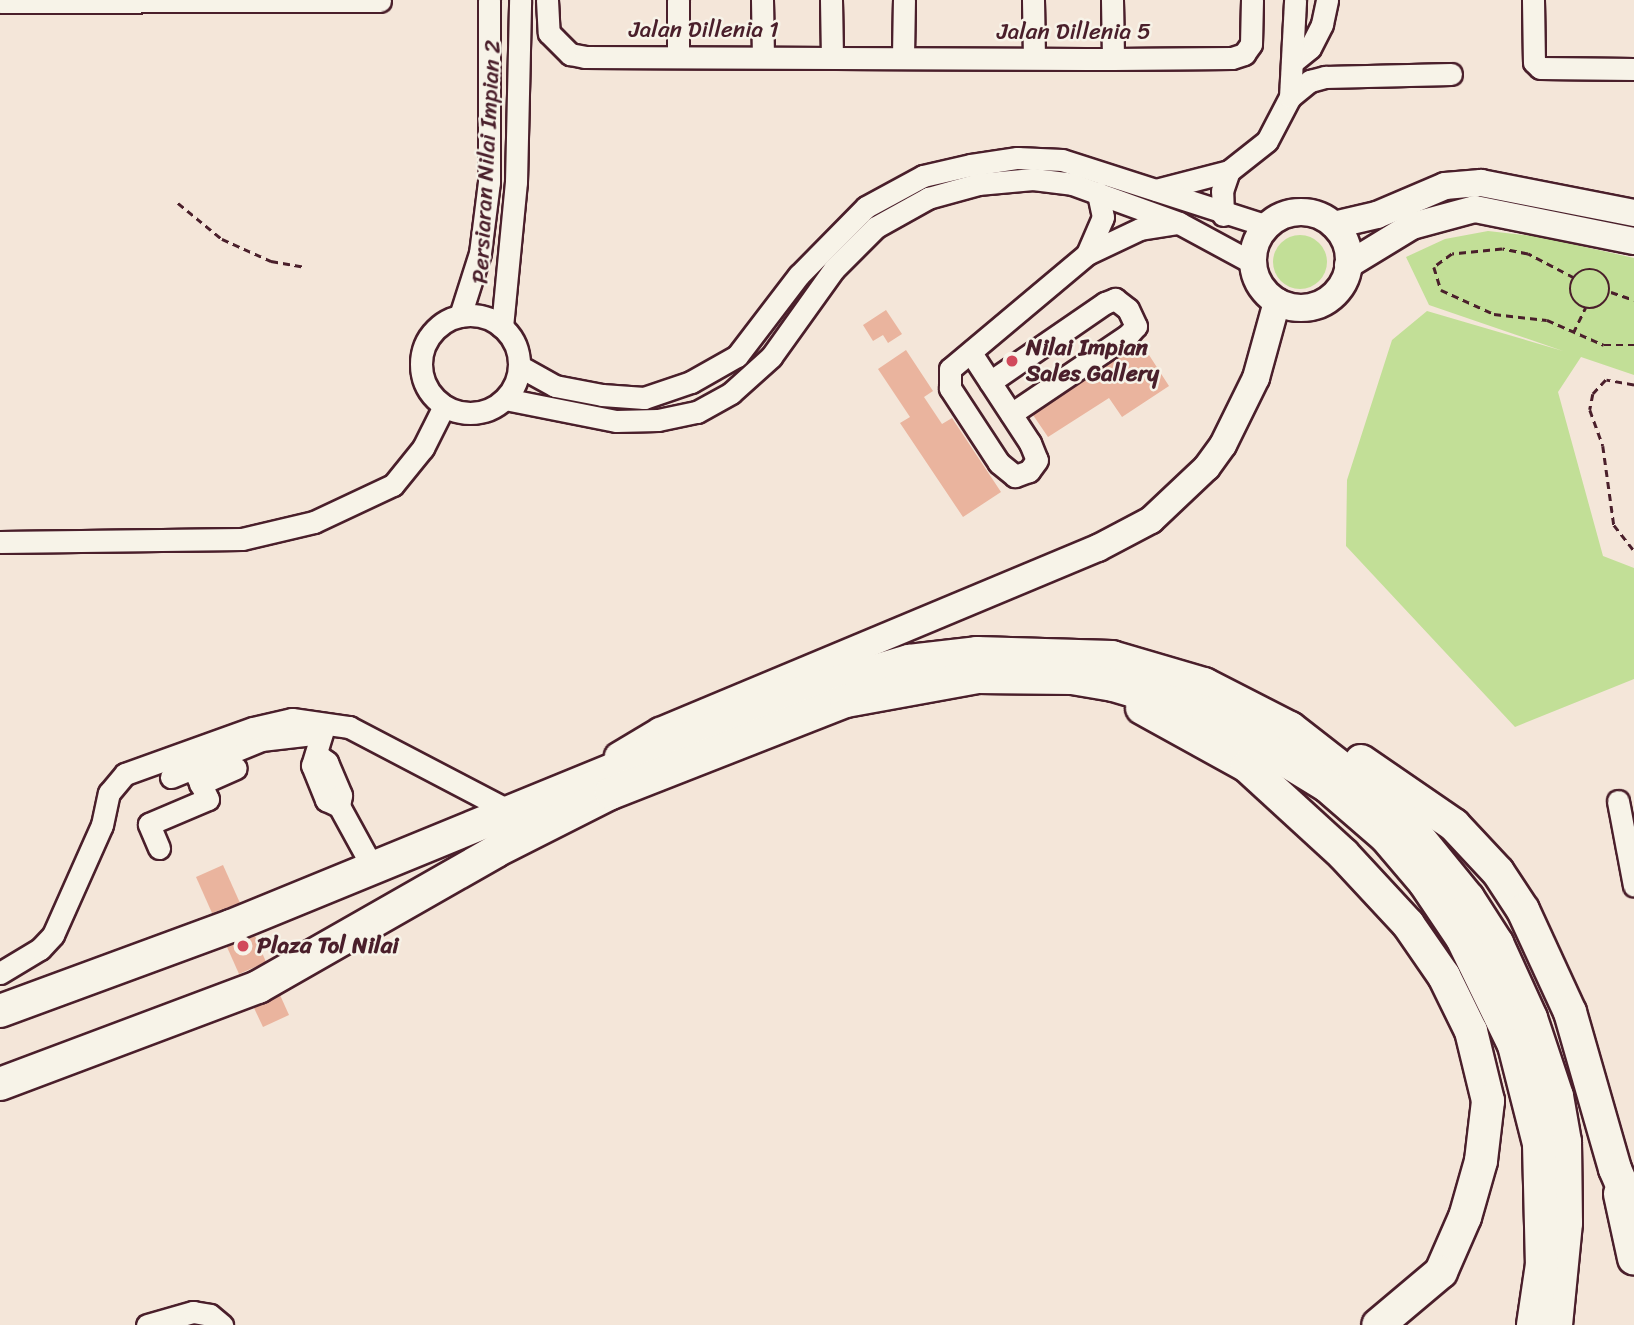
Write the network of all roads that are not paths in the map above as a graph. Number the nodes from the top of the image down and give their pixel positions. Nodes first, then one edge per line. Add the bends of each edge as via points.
1 (243, 0) edge
2 (489, 0) edge
3 (520, 0) edge
4 (547, 0) edge
5 (678, 0) edge
6 (762, 0) edge
7 (831, 0) edge
8 (904, 0) edge
9 (1033, 0) edge
10 (1112, 0) edge
11 (1252, 0) edge
12 (1295, 0) edge
13 (1327, 0) edge
14 (1532, 0) edge
15 (380, 1) edge
16 (0, 2) edge
17 (1303, 54) junction
18 (832, 55) junction
19 (678, 56) junction
20 (763, 56) junction
21 (903, 56) junction
22 (1034, 58) junction
23 (1113, 59) junction
24 (1634, 69) edge
25 (1451, 74) dead end
26 (1325, 77) junction
27 (1290, 97) junction
28 (1229, 171) junction
29 (489, 182) junction
30 (516, 182) junction
31 (1156, 190) junction
32 (1098, 193) junction
33 (1634, 213) edge
34 (1223, 215) junction
35 (1179, 223) junction
36 (1334, 225) junction
37 (1267, 226) junction
38 (1634, 241) edge
39 (1087, 254) junction
40 (1253, 263) junction
41 (1348, 265) junction
42 (1277, 302) junction
43 (460, 316) junction
44 (502, 327) junction
45 (971, 353) junction
46 (519, 366) junction
47 (990, 382) junction
48 (505, 399) junction
49 (444, 406) junction
50 (1011, 414) junction
51 (0, 542) edge
52 (1072, 678) junction
53 (1290, 728) junction
54 (322, 733) junction
55 (236, 768) dead end
56 (196, 776) junction
57 (171, 777) dead end
58 (572, 784) junction
59 (1618, 802) dead end
60 (503, 814) junction
61 (159, 848) dead end
62 (373, 868) junction
63 (1634, 886) edge
64 (0, 973) edge
65 (0, 1011) edge
66 (0, 1084) edge
67 (1615, 1169) junction
68 (1634, 1213) edge
69 (1634, 1258) edge
70 (1441, 1272) junction
71 (147, 1325) edge
72 (222, 1325) edge
73 (1378, 1325) edge
74 (1411, 1325) edge
75 (1533, 1325) edge
76 (1556, 1325) edge

1 - 15 street
1 - 16 street
2 - 29 street, Persiaran Nilai Impian 2
3 - 30 street, Persiaran Nilai Impian 2
4 - 19 street, Jalan Dillenia 1 via 549,33 570,54
5 - 19 street
6 - 20 street
7 - 18 street
8 - 21 street
9 - 22 street
10 - 23 street
11 - 23 street, Jalan Dillenia 5 via 1248,49 1232,58
12 - 17 street
13 - 17 street via 1322,24
14 - 24 street via 1534,62 1540,68
17 - 26 street
17 - 27 street
18 - 20 street, Jalan Dillenia 1
18 - 21 street, Jalan Dillenia 1
19 - 20 street, Jalan Dillenia 1
21 - 22 street, Jalan Dillenia 5
22 - 23 street, Jalan Dillenia 5
25 - 26 street
26 - 27 street via 1310,81
27 - 28 street via 1267,141
28 - 31 street
28 - 34 street via 1222,191
29 - 30 street
29 - 43 street, Persiaran Nilai Impian 2 via 480,253
30 - 44 street, Persiaran Nilai Impian 2
31 - 34 street
31 - 46 street via 1062,160 1017,158 923,176 866,207 799,275 737,356 691,382 644,398 602,395 555,386
32 - 35 street
32 - 39 street via 1104,217
32 - 48 street via 1033,178 978,184 918,204 876,227 834,270 771,357 732,393 697,412 658,420 616,421
33 - 36 main road via 1481,183 1445,186 1377,215
34 - 37 street
35 - 39 street via 1140,229
35 - 40 street
36 - 37 main road via 1307,213 1279,218
36 - 41 main road via 1348,250
37 - 40 main road via 1254,249
38 - 41 main road via 1475,209 1412,226
39 - 45 street
40 - 42 main road via 1260,285
41 - 42 main road via 1339,289 1318,304 1290,307
42 - 58 main road via 1256,378 1223,445 1207,467 1151,520 1098,548 660,731
43 - 44 street via 475,316
43 - 49 street via 434,330 421,356 424,384
44 - 46 street via 514,345
45 - 47 street
45 - 50 street via 950,369 950,388 999,463 1015,476 1029,471 1037,460
46 - 48 street
47 - 50 street
47 - 50 street via 1105,303 1115,299 1128,309 1136,326 1128,335
48 - 49 street via 475,413
49 - 51 street via 423,448 393,485 314,522 242,539
52 - 66 highway via 978,677 895,688 747,738 611,793 496,851 257,987
52 - 70 highway via 1098,696 1148,710 1247,766 1343,854 1408,925 1444,976 1471,1031 1488,1101 1481,1161 1465,1217
52 - 75 highway via 1167,698 1208,713 1269,747 1327,786 1385,835 1425,883 1487,983 1514,1045 1539,1144 1542,1265
53 - 58 highway via 1261,709 1150,666 1073,654 977,653 908,661 800,693
53 - 67 highway via 1381,772 1454,825 1498,872 1523,910 1570,1012
53 - 76 highway via 1398,812 1438,856 1497,943 1531,1018 1557,1096 1565,1142 1566,1223
54 - 56 street via 261,740
54 - 60 street via 362,747
54 - 62 street via 312,765 326,800 339,806
55 - 56 street
56 - 57 street
56 - 61 street via 208,799 149,824
58 - 60 highway
59 - 63 street
60 - 62 highway
60 - 64 street via 349,727 292,719 253,728 125,774 109,793 102,825 53,935 40,949
62 - 65 highway
67 - 68 highway
67 - 69 highway
70 - 73 highway
70 - 74 highway
71 - 72 street via 193,1312 210,1315

